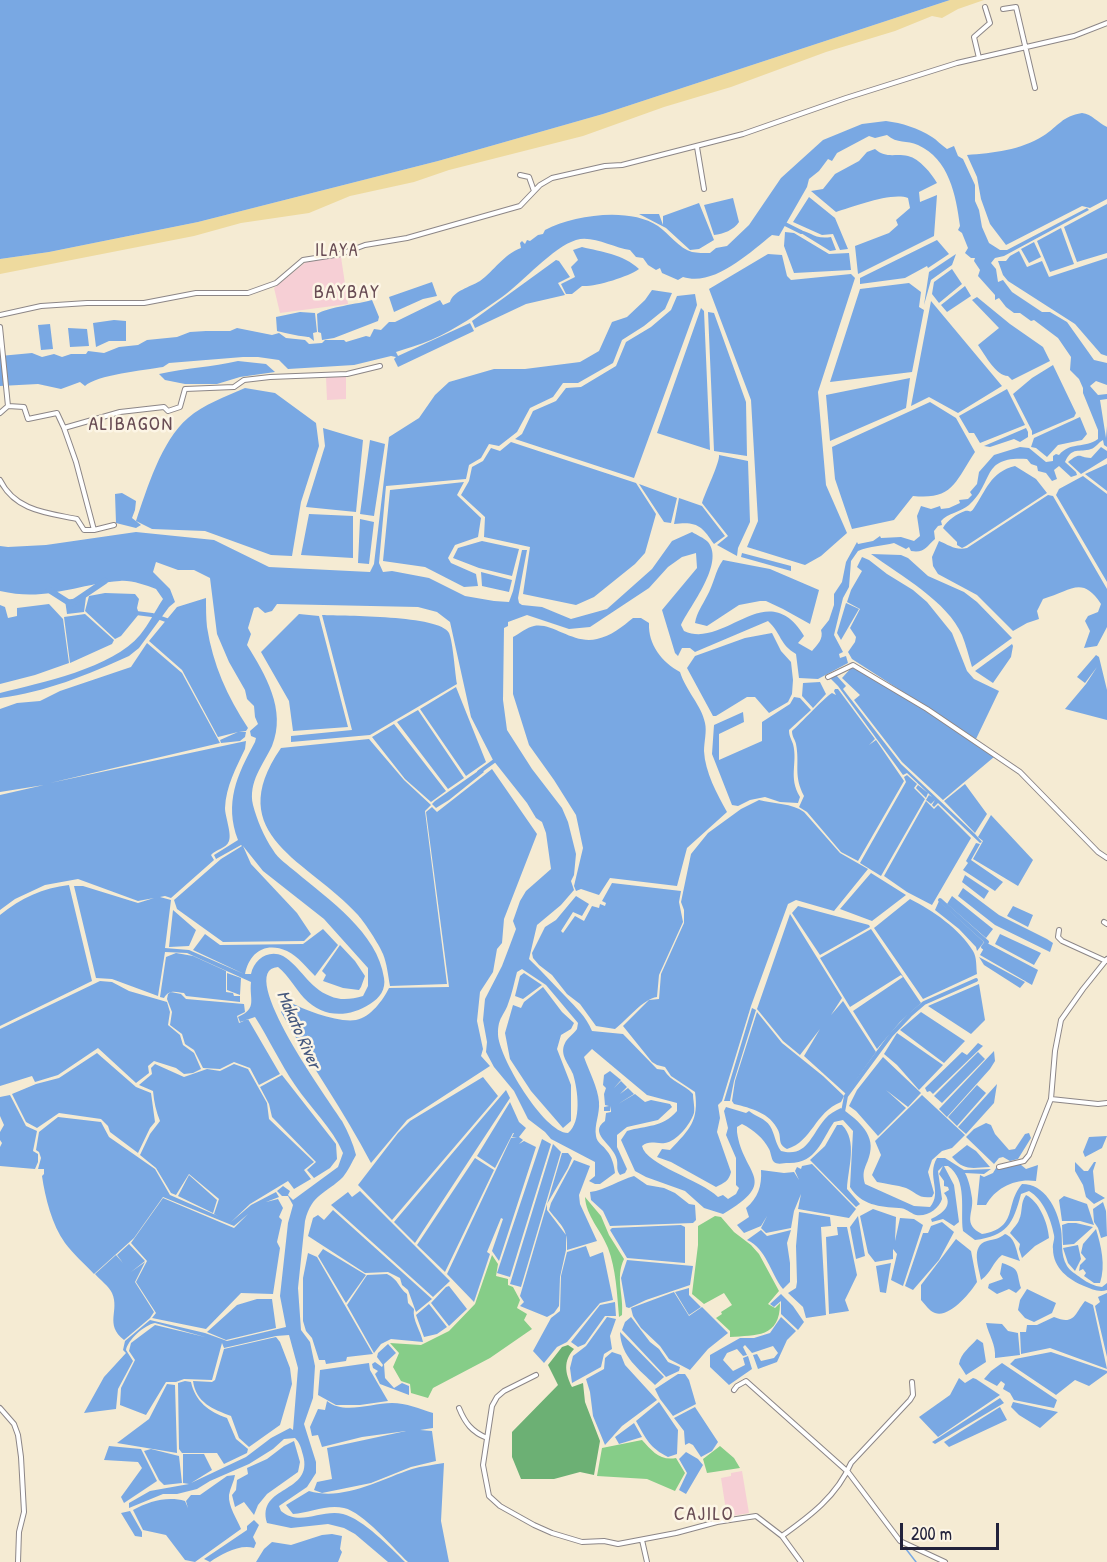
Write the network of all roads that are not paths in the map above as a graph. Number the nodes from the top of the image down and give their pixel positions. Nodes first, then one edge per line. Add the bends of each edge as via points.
1 (985, 7) dead end
2 (1003, 9) dead end
3 (1107, 23) edge
4 (1026, 47) junction
5 (979, 58) junction
6 (1035, 88) dead end
7 (697, 147) junction
8 (520, 175) dead end
9 (704, 189) dead end
10 (534, 192) junction
11 (0, 315) edge
12 (0, 327) edge
13 (380, 366) dead end
14 (8, 406) junction
15 (0, 413) edge
16 (64, 428) junction
17 (0, 480) edge
18 (114, 525) dead end
19 (94, 530) junction
20 (828, 677) dead end
21 (1107, 858) edge
22 (1059, 930) dead end
23 (1106, 960) edge
24 (1051, 1099) junction
25 (1107, 1103) edge
26 (999, 1167) dead end
27 (536, 1375) dead end
28 (912, 1382) dead end
29 (734, 1390) dead end
30 (0, 1408) edge
31 (459, 1408) dead end
32 (487, 1438) junction
33 (848, 1472) junction
34 (782, 1536) junction
35 (642, 1540) junction
36 (18, 1562) edge
37 (647, 1562) edge
38 (801, 1562) edge
39 (945, 1562) edge

1 - 5 street via 990,23 974,37
2 - 4 street via 1016,7
3 - 4 street via 1074,36
4 - 5 street
4 - 6 street
5 - 7 street
7 - 9 street
7 - 10 street via 552,178
8 - 10 street via 529,177
10 - 11 street via 520,206 407,238 303,260 276,283 248,293 196,293 144,303 41,306
12 - 14 street
13 - 16 street via 347,374 270,377 244,380 234,387 185,389 180,407 174,410 168,411 164,406 120,411
14 - 15 street
14 - 16 street via 24,407 28,419 57,413
16 - 19 street
17 - 19 street via 8,494 37,512 77,519 84,530
18 - 19 street
20 - 21 street via 855,665 927,708 1020,772
22 - 23 street via 1062,941
23 - 24 street via 1061,1020
24 - 25 street
24 - 26 street via 1029,1155 1024,1161
27 - 32 street via 497,1397
28 - 33 street via 910,1400 851,1463
29 - 33 street via 746,1382
30 - 36 street via 14,1424 21,1456 24,1512
31 - 32 street via 474,1433
32 - 35 street via 483,1464 487,1489 500,1506 552,1533 582,1542 621,1544
33 - 34 street via 820,1508
33 - 39 street via 900,1541
34 - 35 street via 756,1516
34 - 38 street
35 - 37 street

